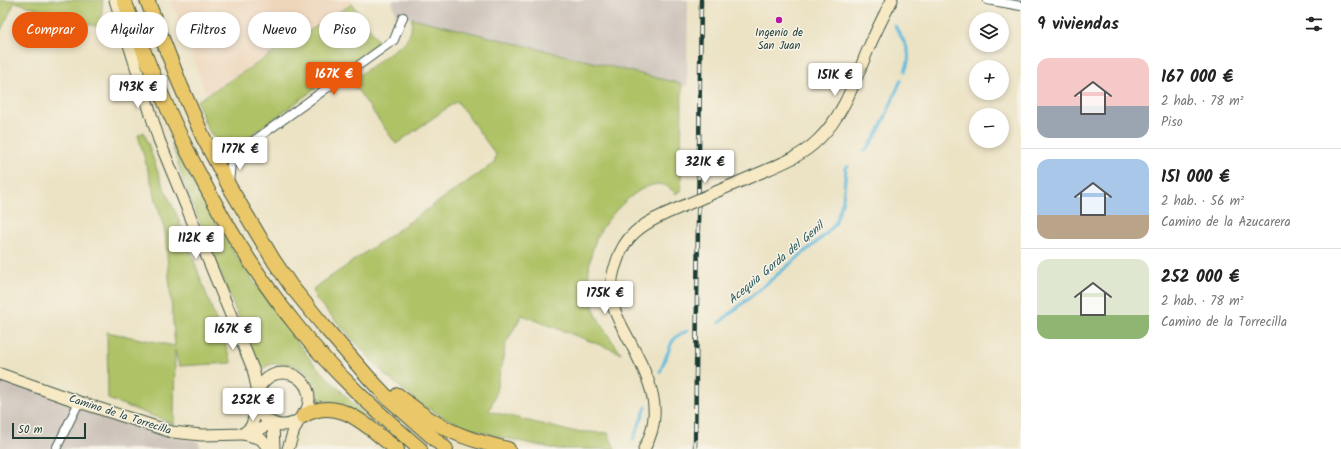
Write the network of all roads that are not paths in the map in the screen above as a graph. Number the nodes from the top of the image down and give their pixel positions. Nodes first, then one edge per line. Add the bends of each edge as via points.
1 (115, 0) edge
2 (124, 0) edge
3 (147, 0) edge
4 (892, 0) edge
5 (988, 0) edge
6 (1021, 6) edge
7 (403, 18) dead end
8 (203, 137) junction
9 (238, 152) junction
10 (229, 186) junction
11 (0, 374) edge
12 (369, 378) junction
13 (258, 392) junction
14 (79, 402) junction
15 (258, 407) junction
16 (301, 418) junction
17 (271, 422) junction
18 (243, 434) junction
19 (56, 449) edge
20 (269, 449) edge
21 (274, 449) edge
22 (288, 449) edge
23 (397, 449) edge
24 (420, 449) edge
25 (446, 449) edge
26 (508, 449) edge
27 (644, 449) edge

1 - 13 street via 160,140 253,369
2 - 24 highway via 180,135 235,238 296,326 366,401
3 - 8 highway
4 - 27 street, bridge via 843,107 818,140 804,151 755,176 645,224 624,244 612,274 611,288 613,306 620,324 651,385 655,405 654,425
5 - 6 street
7 - 9 street via 394,40
8 - 9 street via 219,149
8 - 10 highway
9 - 10 street via 231,163
10 - 12 highway via 291,286
11 - 14 street, Camino de la Torrecilla
12 - 25 highway
12 - 26 highway via 393,391 439,425 479,442
13 - 15 street
13 - 16 street via 264,382 273,375 284,373 295,377 304,384 308,395 308,406
14 - 18 street, Camino de la Torrecilla via 172,432 202,435
14 - 19 street
15 - 17 street via 262,415
15 - 18 street via 251,427
16 - 17 street via 284,426
16 - 22 street
16 - 23 highway via 311,411 330,408 340,410
17 - 18 street, Camino de la Torrecilla via 252,433
17 - 21 street
18 - 20 street, Camino de la Torrecilla via 261,439

